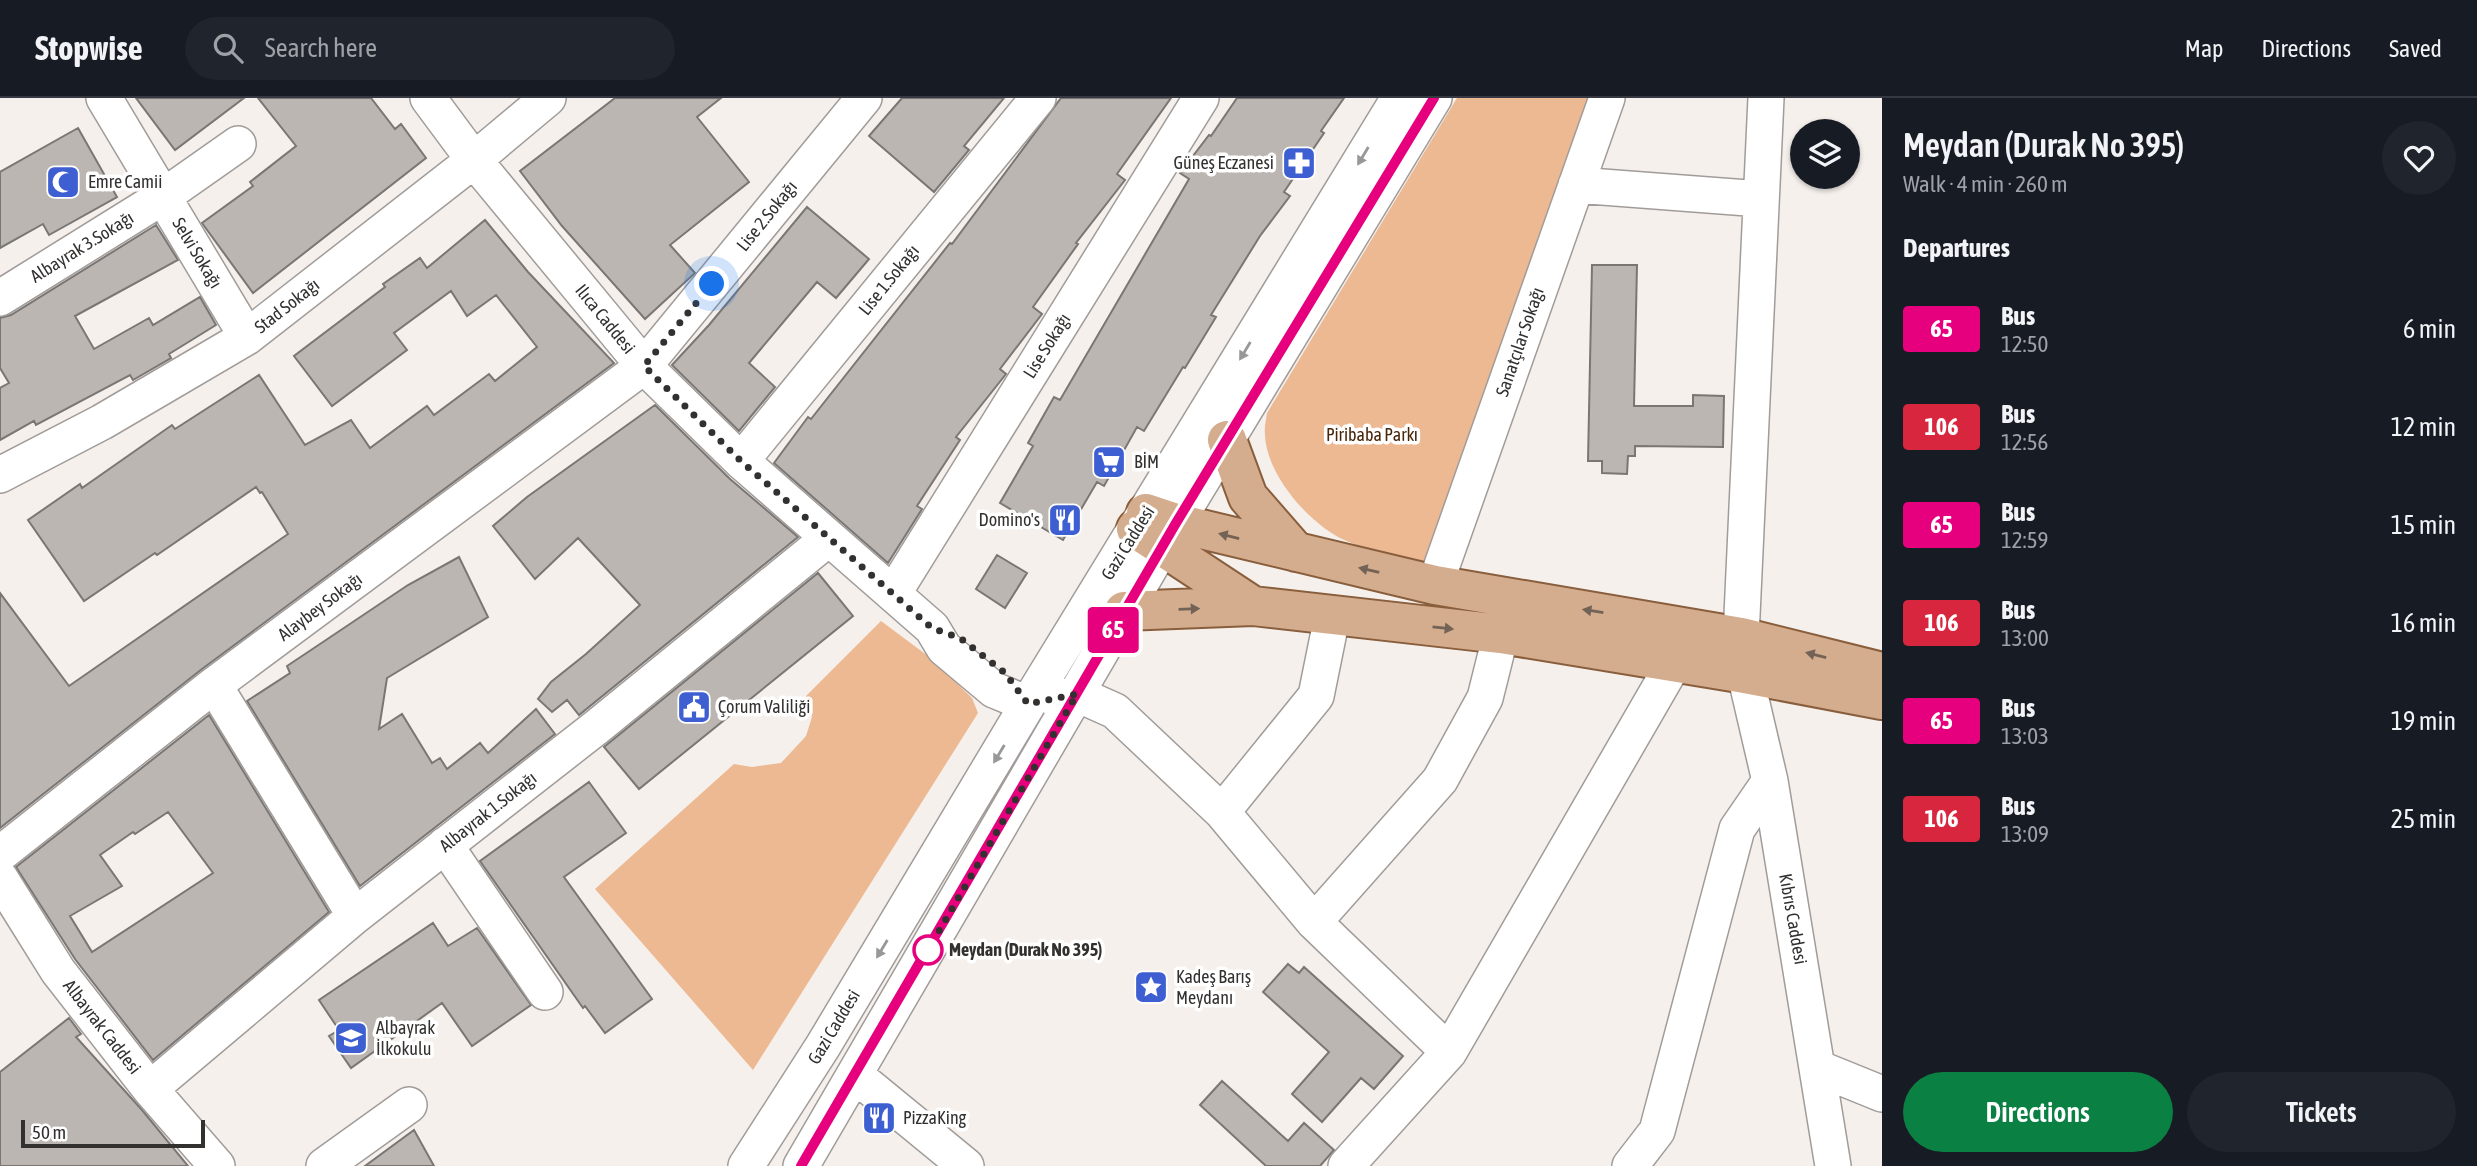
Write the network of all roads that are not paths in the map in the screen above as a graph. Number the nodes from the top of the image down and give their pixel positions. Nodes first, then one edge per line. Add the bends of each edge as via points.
1 (104, 98) edge
2 (428, 98) edge
3 (548, 98) edge
4 (864, 98) edge
5 (1038, 98) edge
6 (1201, 98) edge
7 (1399, 98) edge
8 (1434, 98) edge
9 (1607, 98) edge
10 (1766, 98) edge
11 (238, 144) dead end
12 (474, 160) junction
13 (1576, 185) junction
14 (163, 196) junction
15 (1761, 199) junction
16 (0, 298) edge
17 (247, 337) junction
18 (644, 366) junction
19 (1227, 440) junction
20 (741, 461) junction
21 (0, 475) edge
22 (1155, 528) junction
23 (829, 538) junction
24 (1296, 552) junction
25 (1435, 585) junction
26 (893, 594) junction
27 (1253, 606) junction
28 (1124, 611) junction
29 (1332, 617) junction
30 (1501, 634) junction
31 (1743, 655) junction
32 (1674, 663) junction
33 (1882, 672) edge
34 (214, 685) junction
35 (1077, 694) junction
36 (1882, 700) edge
37 (1028, 704) junction
38 (1769, 780) junction
39 (1223, 811) junction
40 (445, 845) junction
41 (0, 854) edge
42 (0, 878) edge
43 (355, 916) junction
44 (1314, 922) junction
45 (545, 992) dead end
46 (1450, 1052) junction
47 (1818, 1068) junction
48 (855, 1075) junction
49 (150, 1089) junction
50 (1882, 1094) edge
51 (409, 1105) dead end
52 (217, 1166) edge
53 (324, 1166) edge
54 (747, 1166) edge
55 (801, 1166) edge
56 (966, 1166) edge
57 (1346, 1166) edge
58 (1630, 1166) edge
59 (1833, 1166) edge

1 - 14 street, Selvi Sokağı
2 - 12 street, Ilıca Caddesi
3 - 12 street, Stad Sokağı
4 - 18 street, Lise 2.Sokağı
5 - 20 street, Lise 1.Sokağı
6 - 26 street, Lise Sokağı
7 -> 22 street, Gazi Caddesi
8 - 19 street, Gazi Caddesi
9 - 13 street, Sanatçılar Sokağı
10 - 15 street, Kıbrıs Caddesi
11 - 14 street, Albayrak 3.Sokağı
12 - 17 street, Stad Sokağı
12 - 18 street, Ilıca Caddesi
13 - 15 street
13 - 25 street, Sanatçılar Sokağı
14 - 16 street, Albayrak 3.Sokağı
14 - 17 street, Selvi Sokağı
15 - 31 street, Kıbrıs Caddesi
17 - 21 street, Stad Sokağı
18 - 20 street, Ilıca Caddesi
18 - 34 street, Alaybey Sokağı
19 - 22 street, Gazi Caddesi
19 - 24 main road via 1248,497
20 - 23 street, Ilıca Caddesi
24 -> 22 main road
22 - 27 main road
22 - 28 street, Gazi Caddesi
22 - 37 street, Gazi Caddesi
23 - 26 street, Ilıca Caddesi
23 - 40 street, Albayrak 1.Sokağı
25 -> 24 main road
31 -> 25 main road
26 - 37 street, Ilıca Caddesi via 932,628 943,648 994,690
28 -> 27 main road
27 - 29 main road
28 - 35 street, Gazi Caddesi
29 -> 30 main road
29 - 39 street via 1316,696
30 - 32 main road
30 - 44 street via 1485,698 1440,779
31 - 32 main road
33 -> 31 main road
31 - 36 main road
31 - 38 street, Kıbrıs Caddesi
32 - 46 street
34 - 41 street, Alaybey Sokağı
34 - 43 street
35 - 37 street
35 - 39 street via 1115,711
35 - 48 street, Gazi Caddesi
37 -> 54 street, Gazi Caddesi
38 - 47 street, Kıbrıs Caddesi
38 - 58 street via 1737,829 1657,1131
39 - 44 street
40 - 43 street, Albayrak 1.Sokağı
40 - 45 street
42 - 49 street, Albayrak Caddesi via 58,971
43 - 49 street, Albayrak 1.Sokağı
44 - 46 street
46 - 57 street
47 - 50 street
47 - 59 street, Kıbrıs Caddesi
48 - 55 street, Gazi Caddesi
48 - 56 street
49 - 52 street, Albayrak Caddesi
51 - 53 street

